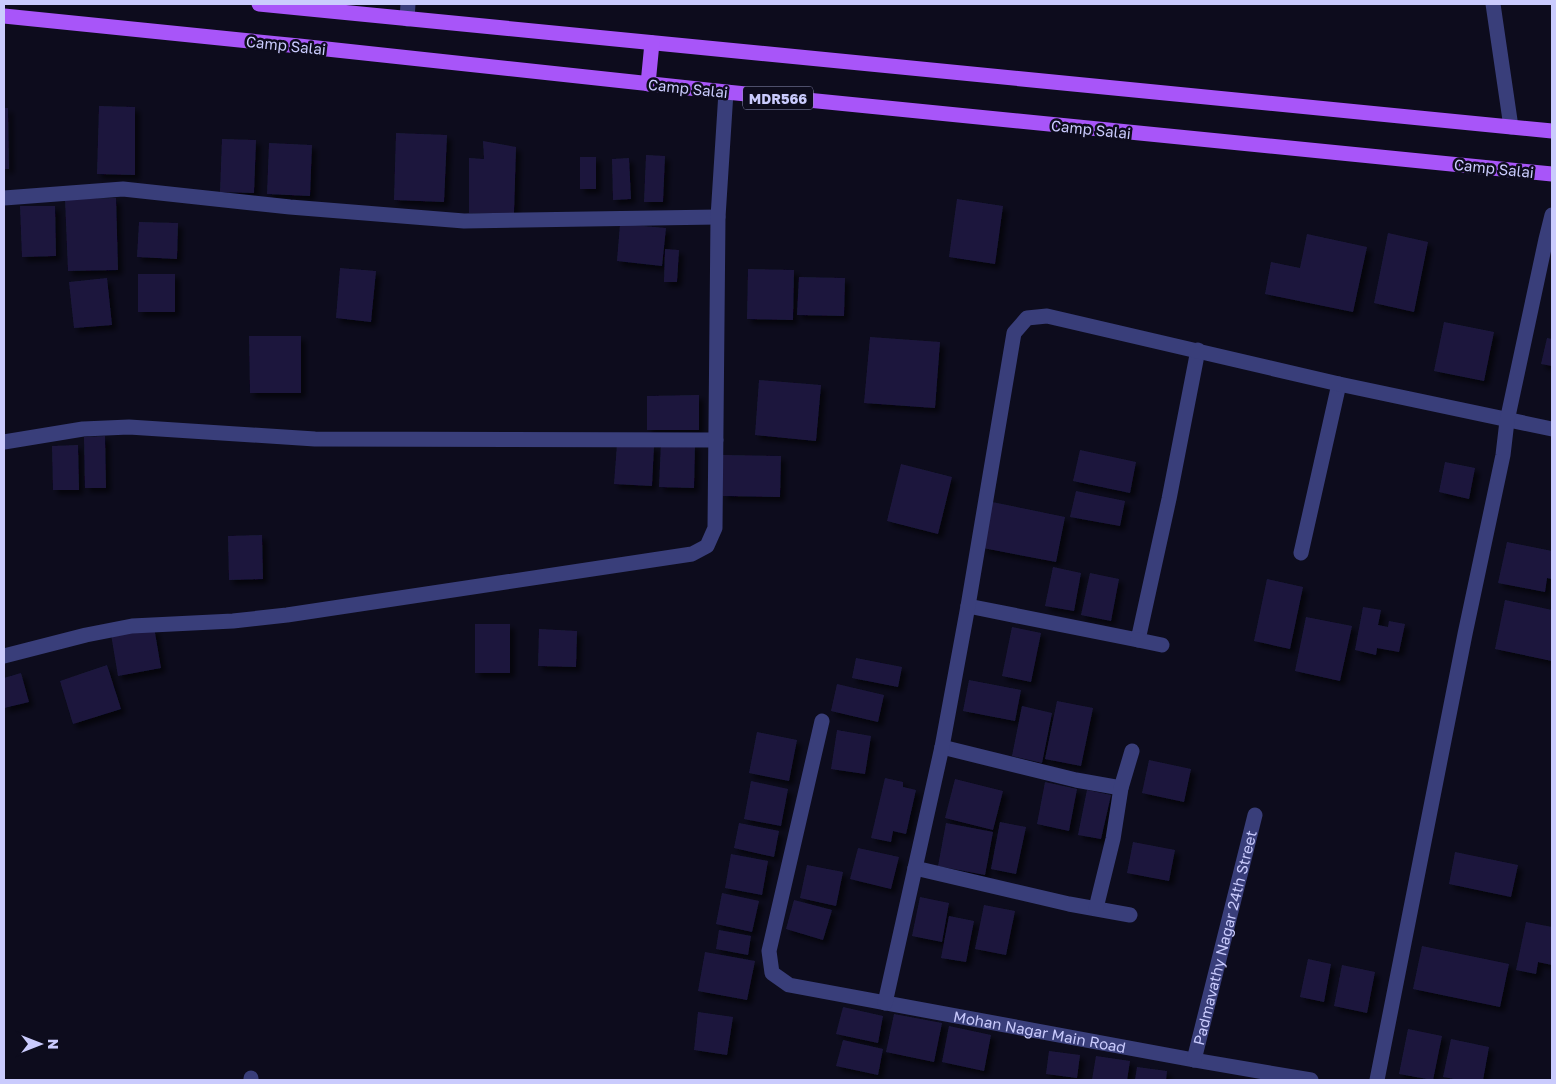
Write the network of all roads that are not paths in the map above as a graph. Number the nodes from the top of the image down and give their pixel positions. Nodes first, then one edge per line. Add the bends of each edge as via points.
1 (258, 4) edge
2 (1493, 4) edge
3 (307, 6) edge
4 (407, 11) edge
5 (4, 16) edge
6 (652, 43) junction
7 (648, 84) junction
8 (726, 92) junction
9 (1511, 127) junction
10 (1552, 131) edge
11 (1552, 174) edge
12 (4, 198) edge
13 (1552, 216) edge
14 (718, 217) junction
15 (1198, 350) junction
16 (1339, 384) junction
17 (1507, 421) junction
18 (1552, 429) edge
19 (716, 440) junction
20 (4, 442) edge
21 (1301, 553) dead end
22 (968, 606) junction
23 (1138, 640) junction
24 (1162, 645) dead end
25 (4, 656) edge
26 (822, 721) dead end
27 (942, 746) junction
28 (1132, 751) dead end
29 (1121, 788) junction
30 (1255, 815) dead end
31 (915, 868) junction
32 (1096, 908) junction
33 (1130, 915) dead end
34 (886, 1003) junction
35 (1194, 1060) junction
36 (1311, 1080) edge
37 (1377, 1080) edge

1 - 3 main road
2 - 9 street
3 - 4 main road
4 - 6 main road
5 - 7 main road, Camp Salai / MDR566
6 - 7 main road
6 - 9 main road
7 - 8 main road, Camp Salai / MDR566
8 - 11 main road, Camp Salai / MDR566
8 - 14 street
9 - 10 main road
12 - 14 street via 123,189 464,221
13 - 17 street
14 - 19 street
15 - 16 street
15 - 22 street via 1047,316 1027,318 1014,333
15 - 23 street
16 - 17 street
16 - 21 street
17 - 18 street
17 - 37 street via 1503,455
19 - 20 street via 315,439 129,427 83,429
19 - 25 street via 715,528 707,546 692,554 287,615 132,626
22 - 23 street
22 - 27 street
23 - 24 street
26 - 34 street, Mohan Nagar Main Road via 769,951 772,973 789,986
27 - 29 street
27 - 31 street
28 - 29 street
29 - 32 street via 1113,839
30 - 35 street, Padmavathy Nagar 24th Street
31 - 32 street
31 - 34 street
32 - 33 street
34 - 35 street, Mohan Nagar Main Road
35 - 36 street, Mohan Nagar Main Road

